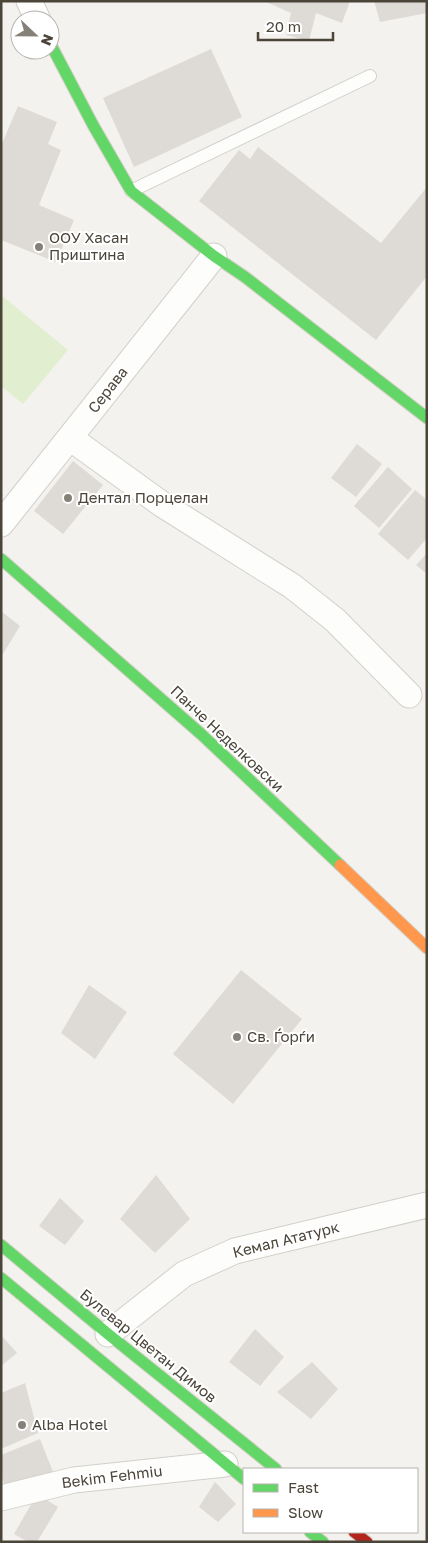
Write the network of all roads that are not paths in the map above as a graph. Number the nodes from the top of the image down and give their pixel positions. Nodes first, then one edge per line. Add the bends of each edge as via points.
1 (59, 60) edge
2 (370, 76) dead end
3 (131, 191) junction
4 (214, 256) junction
5 (427, 418) edge
6 (70, 438) junction
7 (1, 524) edge
8 (1, 559) edge
9 (409, 695) dead end
10 (427, 948) edge
11 (427, 1205) edge
12 (1, 1245) edge
13 (1, 1278) edge
14 (108, 1334) junction
15 (225, 1464) junction
16 (275, 1468) edge
17 (243, 1478) edge
18 (1, 1498) edge
19 (311, 1533) edge
20 (355, 1533) edge
21 (323, 1542) edge
22 (366, 1542) edge

1 - 3 street via 92,126
2 - 3 lane
3 - 4 street
4 - 5 street via 245,276
4 - 6 street, Серава
6 - 7 street, Серава
6 - 9 street via 163,505 292,586 335,620
8 - 10 street, Панче Неделковски via 201,734
11 - 14 street, Кемал Ататурк via 235,1251 184,1274
12 - 14 street, Булевар Цветан Димов
13 - 15 street
14 - 16 street, Булевар Цветан Димов
15 - 17 street
15 - 18 street, Bekim Fehmiu via 74,1480
19 - 21 street
20 - 22 street

